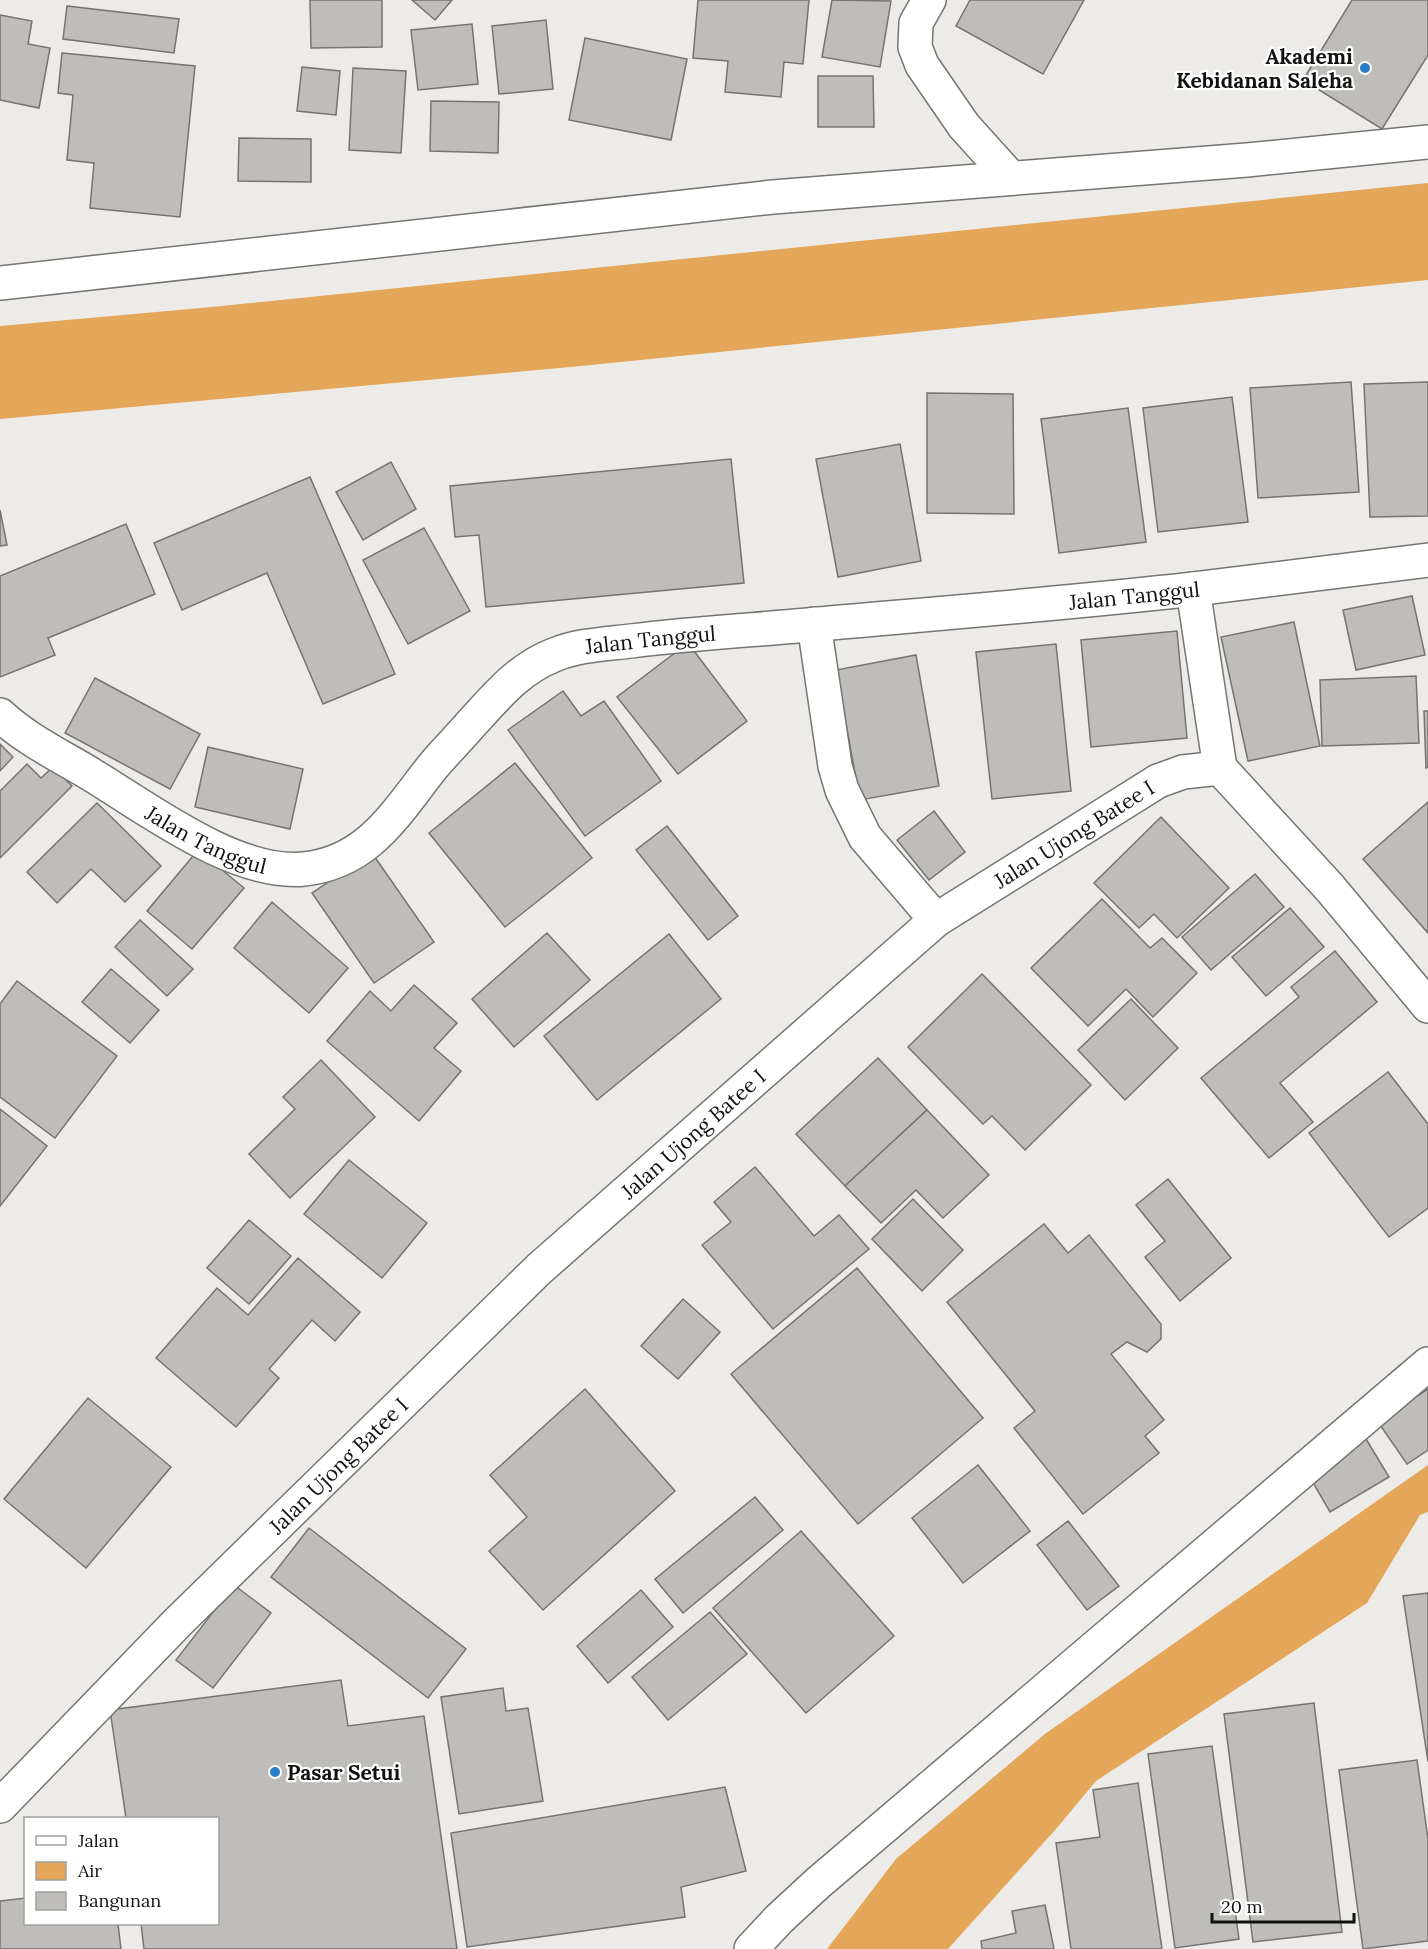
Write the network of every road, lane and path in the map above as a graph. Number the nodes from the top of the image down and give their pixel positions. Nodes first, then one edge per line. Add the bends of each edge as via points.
1 (929, 0) edge
2 (1428, 142) edge
3 (1011, 178) junction
4 (0, 283) edge
5 (1428, 560) edge
6 (1193, 589) junction
7 (814, 624) junction
8 (0, 715) edge
9 (1220, 768) junction
10 (936, 920) junction
11 (1428, 1006) edge
12 (1428, 1364) edge
13 (0, 1806) edge
14 (751, 1949) edge

1 - 3 street via 916,23 915,47 922,65 964,126
2 - 3 street
3 - 4 street via 773,197
5 - 6 street, Jalan Tanggul
6 - 7 street, Jalan Tanggul
6 - 9 street
7 - 8 street, Jalan Tanggul via 683,634 580,648 536,663 504,687 435,763 390,824 333,863 301,870 268,867 223,852 172,826 15,729
7 - 10 street via 842,790 865,837
9 - 10 street, Jalan Ujong Batee I via 1183,772 1158,781
9 - 11 street via 1330,888
10 - 13 street, Jalan Ujong Batee I via 539,1269 178,1622
12 - 14 street via 818,1883

